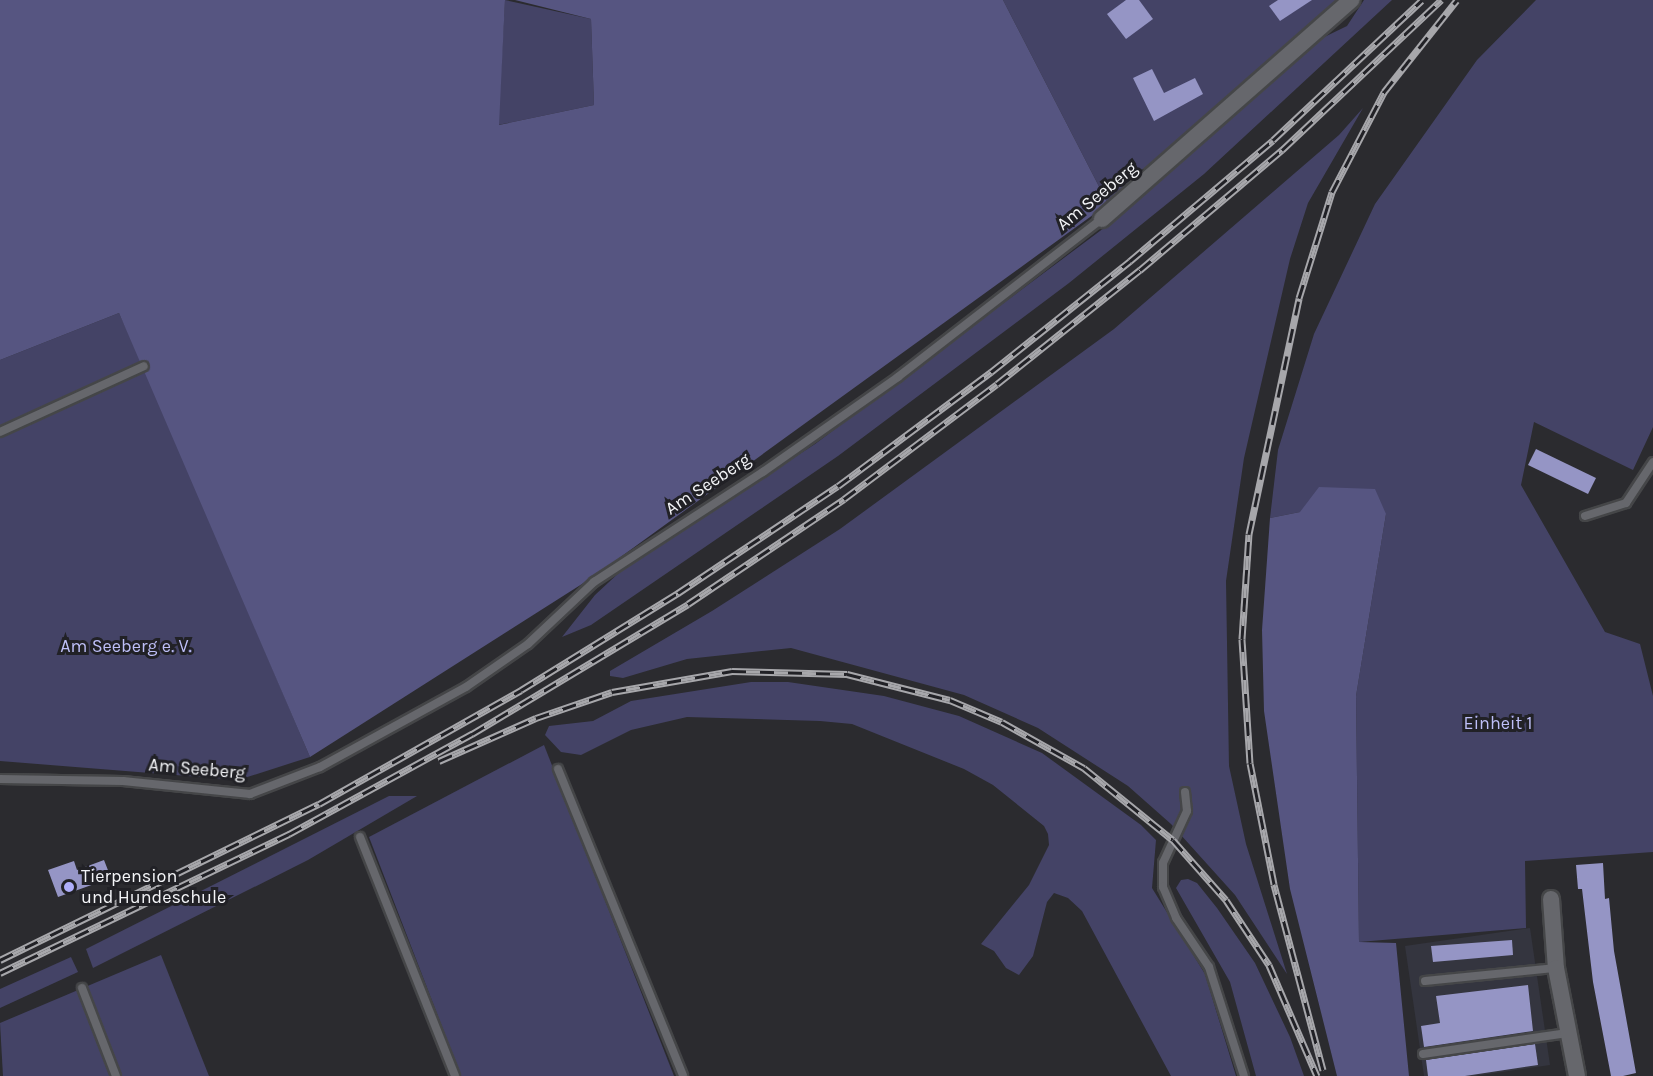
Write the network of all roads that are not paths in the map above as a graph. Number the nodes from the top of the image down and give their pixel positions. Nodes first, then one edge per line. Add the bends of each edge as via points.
1 (1351, 0) edge
2 (1102, 219) joint
3 (144, 366) dead end
4 (0, 432) edge
5 (1653, 462) edge
6 (1585, 516) dead end
7 (558, 770) dead end
8 (0, 779) edge
9 (1185, 792) dead end
10 (360, 837) dead end
11 (1551, 899) dead end
12 (1556, 968) junction
13 (1425, 981) dead end
14 (82, 988) dead end
15 (1567, 1033) junction
16 (1424, 1054) dead end
17 (116, 1076) edge
18 (455, 1076) edge
19 (683, 1076) edge
20 (1244, 1076) edge
21 (1577, 1076) edge

1 - 2 street, Am Seeberg
2 - 8 lane, Am Seeberg via 898,377 763,472 594,582 528,644 466,687 320,768 250,794 123,781
3 - 4 lane
5 - 6 lane via 1626,503
7 - 19 lane
9 - 20 lane via 1187,811 1163,863 1163,886 1176,918 1209,967
10 - 18 lane
11 - 12 street
12 - 13 lane
12 - 15 street
14 - 17 lane
15 - 16 lane
15 - 21 street

